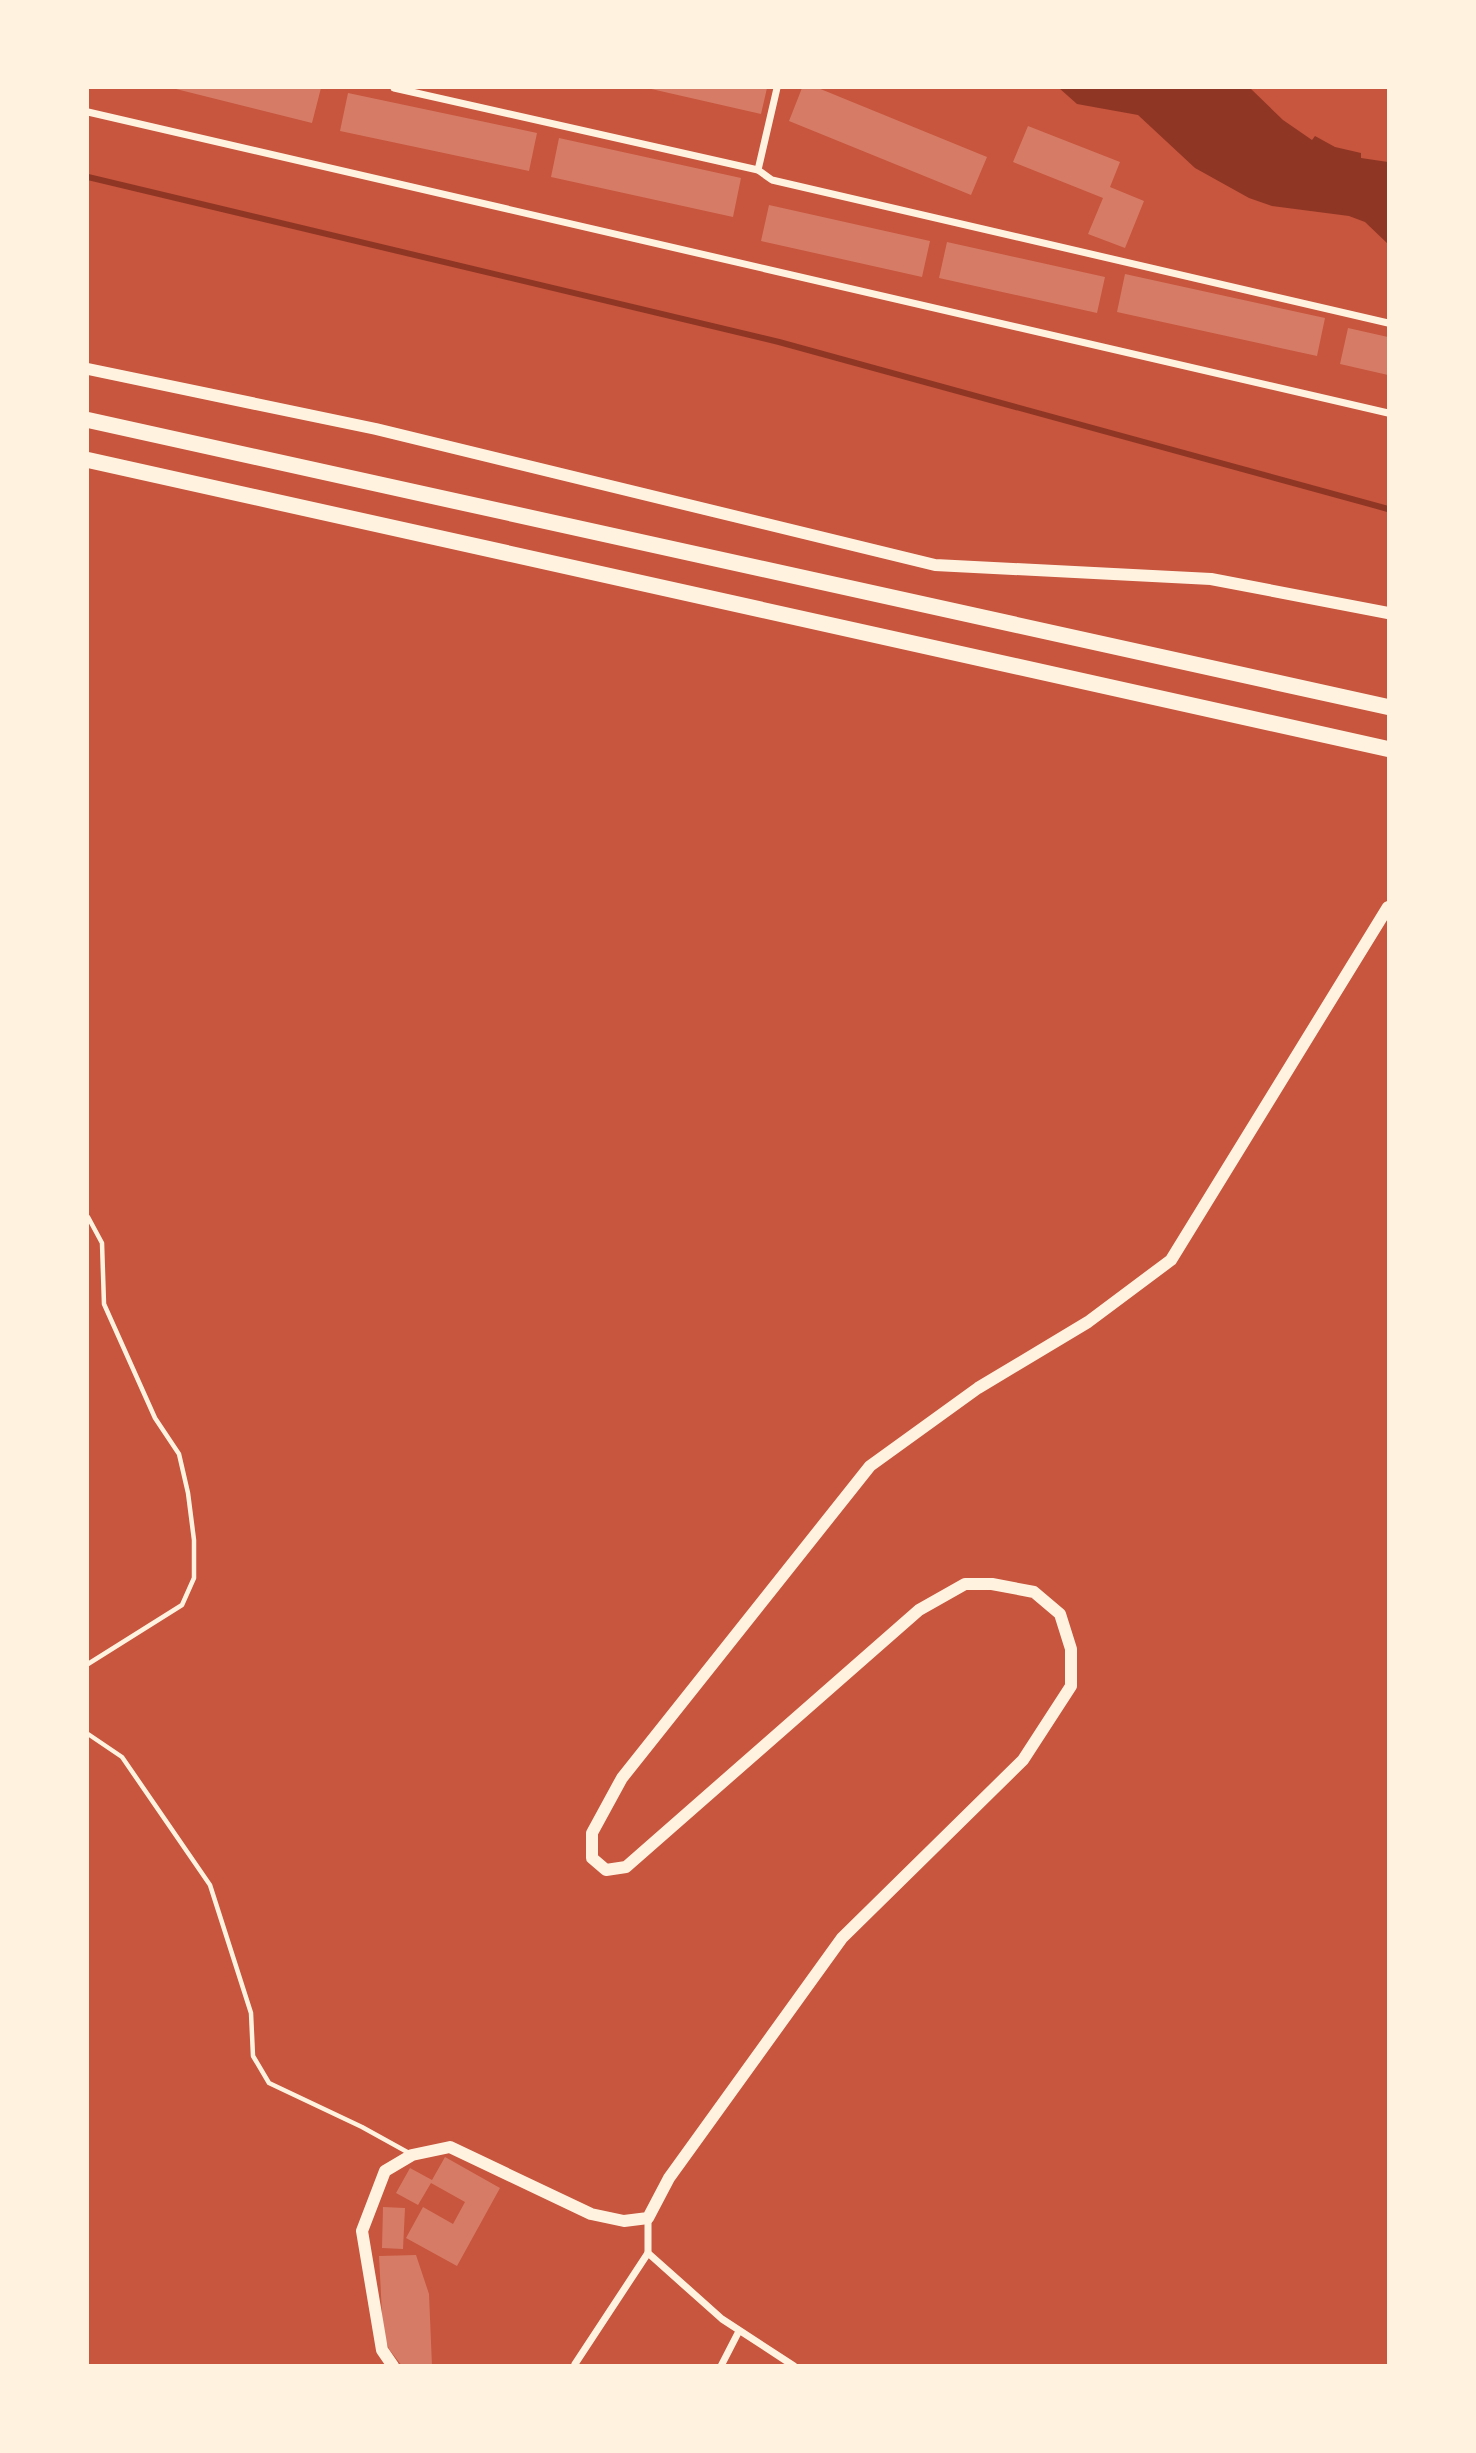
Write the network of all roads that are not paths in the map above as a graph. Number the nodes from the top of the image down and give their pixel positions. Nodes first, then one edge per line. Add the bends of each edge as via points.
1 (394, 88) edge
2 (777, 88) edge
3 (88, 112) edge
4 (758, 170) junction
5 (1388, 323) edge
6 (88, 369) edge
7 (1388, 413) edge
8 (88, 420) edge
9 (88, 460) edge
10 (1388, 612) edge
11 (1388, 707) edge
12 (1388, 749) edge
13 (1388, 907) edge
14 (88, 1217) edge
15 (88, 1664) edge
16 (88, 1734) edge
17 (412, 2155) junction
18 (648, 2218) junction
19 (648, 2253) junction
20 (739, 2331) junction
21 (575, 2364) edge
22 (393, 2365) edge
23 (721, 2365) edge
24 (794, 2365) edge

1 - 4 street
2 - 4 street
3 - 7 street
4 - 5 street via 772,180
6 - 10 street via 376,429 935,565 1211,579
8 - 11 highway
9 - 12 highway
13 - 18 street via 1171,1260 1088,1322 978,1388 870,1466 622,1778 592,1833 592,1858 606,1870 626,1867 919,1610 965,1584 1034,1592 1060,1614 1071,1649 1071,1686 1023,1760 842,1938 669,2178
14 - 15 lane via 102,1243 104,1304 155,1418 179,1454 194,1540 194,1578 182,1605
16 - 17 lane via 122,1757 210,1885 251,2013 253,2056 269,2083
17 - 18 street via 450,2147 591,2214 624,2221
17 - 22 street via 385,2171 362,2231 382,2350
18 - 19 street
19 - 20 street
19 - 21 street
20 - 23 street
20 - 24 street

